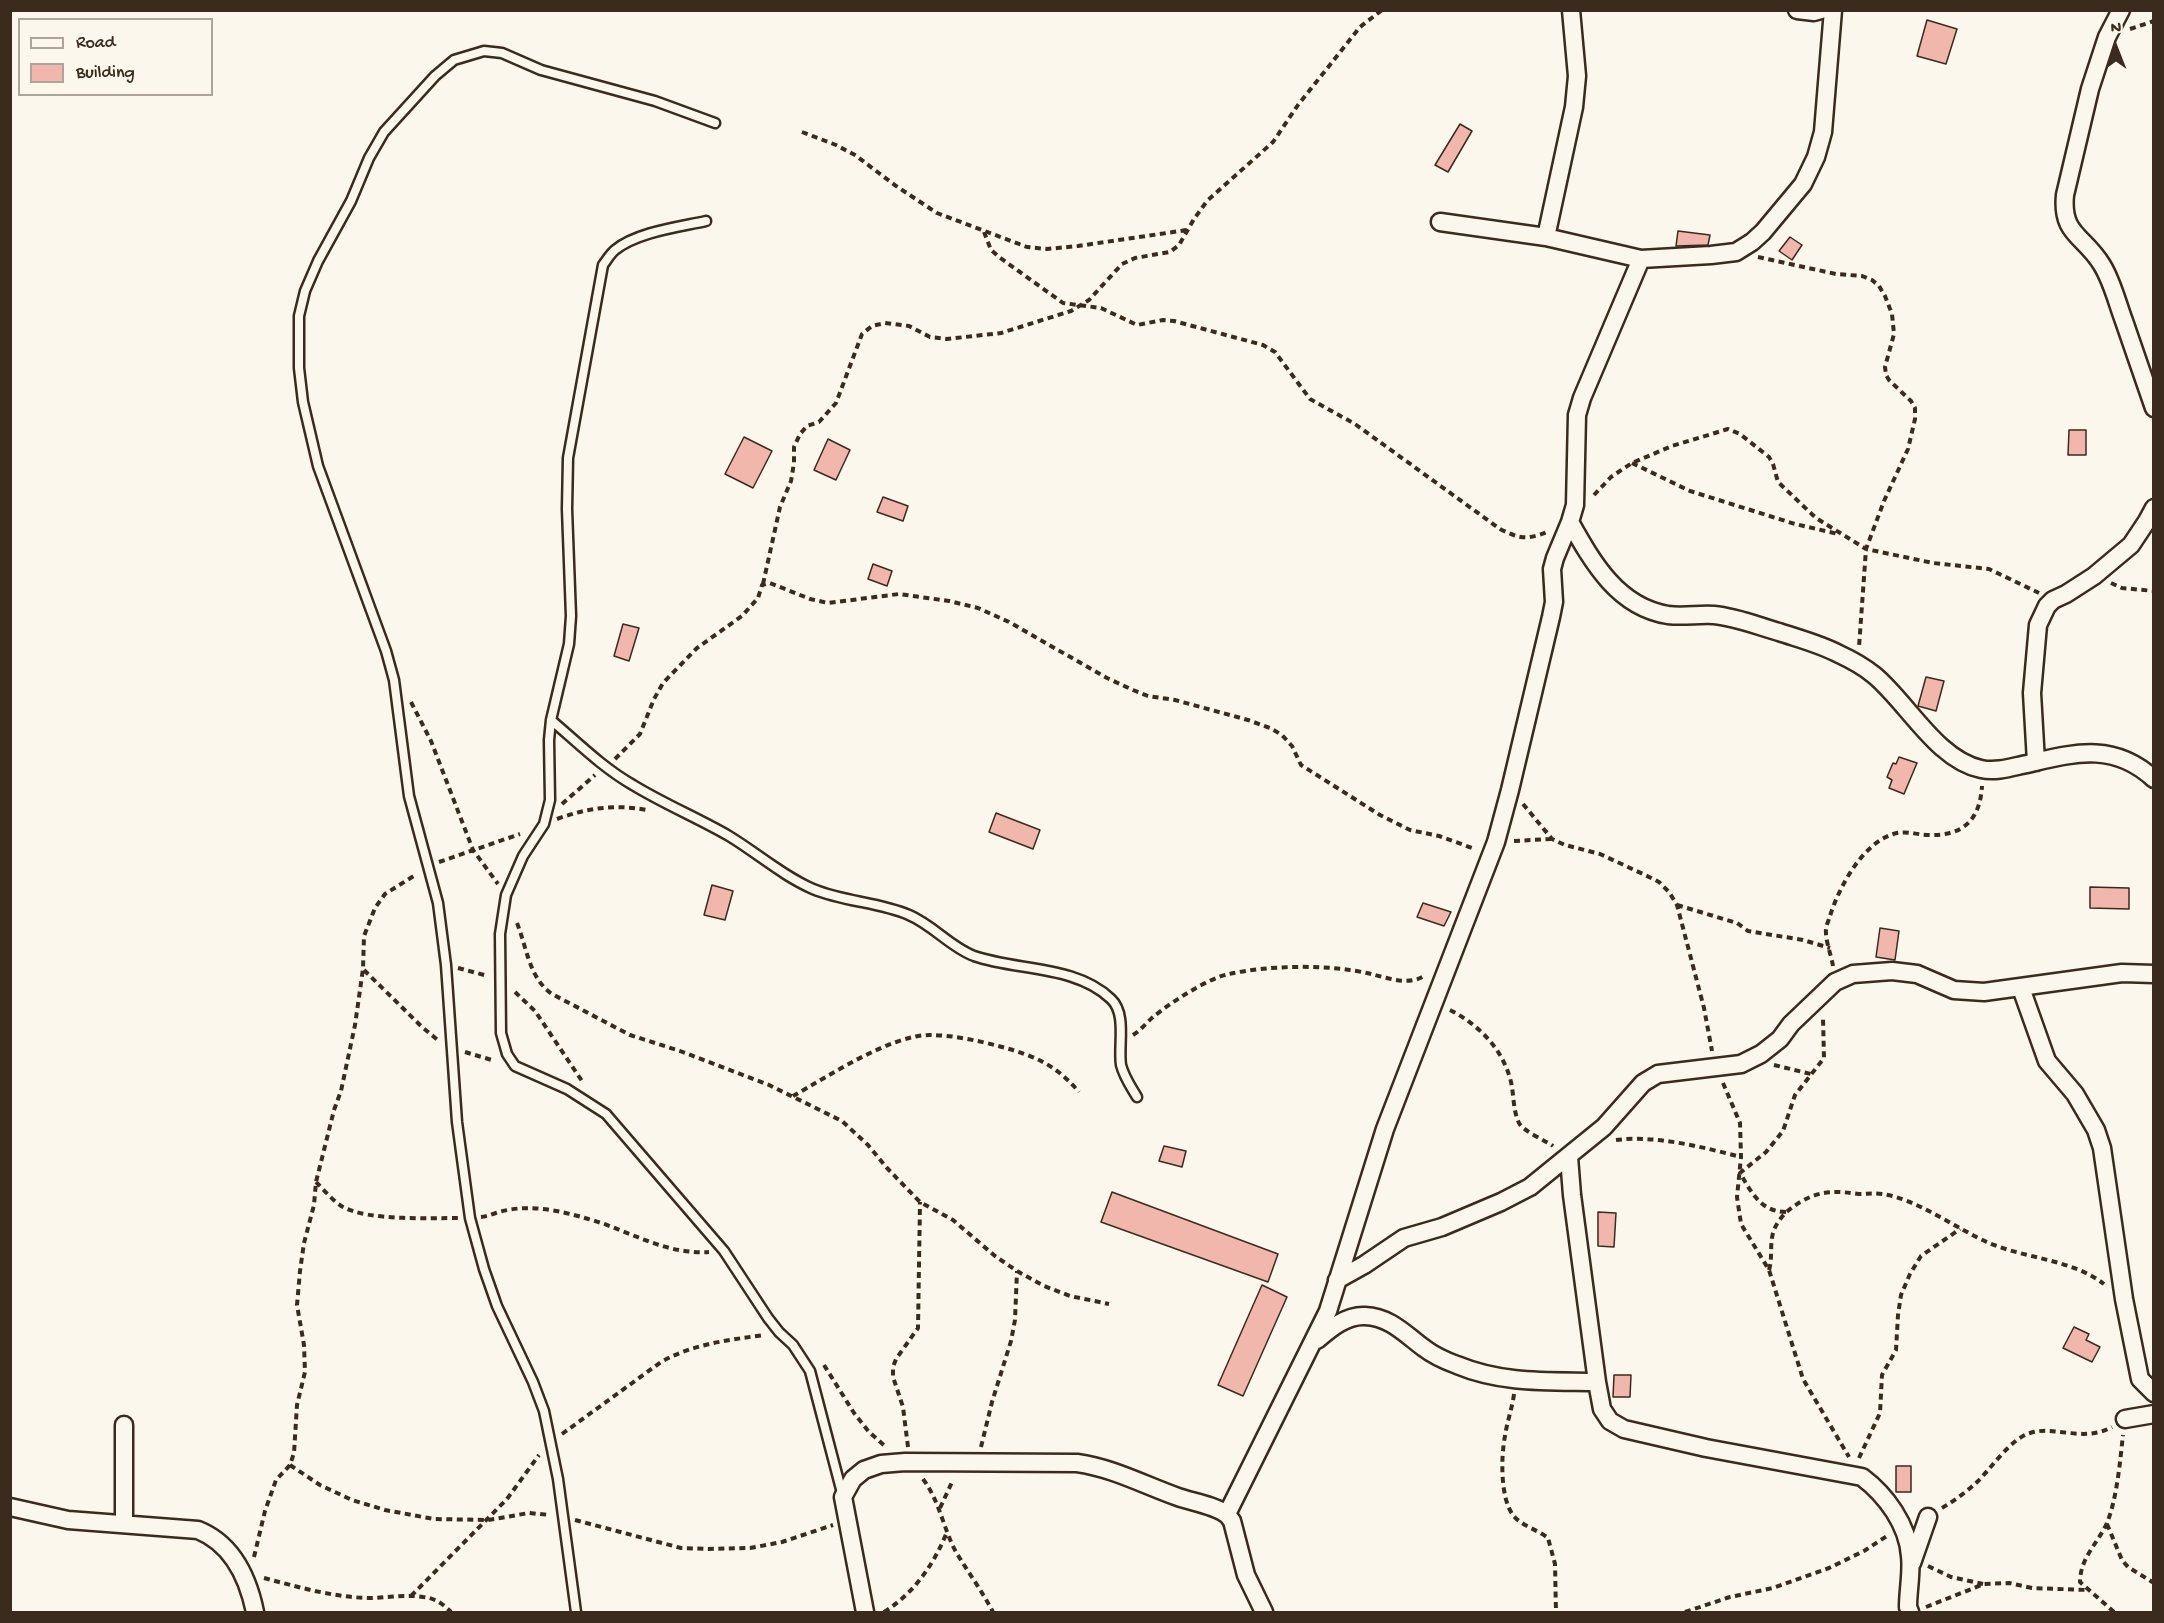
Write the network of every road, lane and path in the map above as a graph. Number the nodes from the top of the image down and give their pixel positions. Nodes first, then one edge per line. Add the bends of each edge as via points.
1 (1382, 10) edge
2 (1570, 10) edge
3 (1797, 10) edge
4 (1821, 10) edge
5 (1833, 10) edge
6 (2121, 10) edge
7 (715, 123) dead end
8 (802, 132) dead end
9 (706, 221) dead end
10 (1440, 222) dead end
11 (1188, 230) junction
12 (984, 232) junction
13 (1546, 237) junction
14 (1736, 252) junction
15 (1641, 259) junction
16 (1082, 305) junction
17 (2154, 408) edge
18 (1632, 463) junction
19 (1593, 496) dead end
20 (2154, 508) edge
21 (1570, 522) junction
22 (1842, 535) junction
23 (1866, 549) junction
24 (2094, 576) junction
25 (762, 585) junction
26 (2154, 591) edge
27 (2053, 600) junction
28 (1858, 662) junction
29 (394, 681) junction
30 (551, 720) junction
31 (2036, 762) junction
32 (607, 766) junction
33 (1984, 770) junction
34 (2154, 779) edge
35 (1510, 790) junction
36 (655, 811) dead end
37 (545, 820) junction
38 (1552, 839) junction
39 (1493, 848) junction
40 (473, 850) junction
41 (429, 866) junction
42 (506, 896) junction
43 (1677, 904) junction
44 (1830, 948) junction
45 (1451, 956) junction
46 (446, 965) junction
47 (363, 969) junction
48 (2154, 974) edge
49 (500, 980) junction
50 (1833, 985) junction
51 (2021, 988) junction
52 (1435, 1002) junction
53 (1120, 1043) junction
54 (451, 1048) junction
55 (515, 1066) junction
56 (1716, 1068) junction
57 (586, 1086) dead end
58 (1079, 1092) dead end
59 (793, 1097) junction
60 (1137, 1097) dead end
61 (1586, 1143) junction
62 (1569, 1157) junction
63 (1741, 1157) junction
64 (1740, 1173) junction
65 (316, 1182) junction
66 (920, 1202) junction
67 (1786, 1212) junction
68 (470, 1218) junction
69 (1960, 1229) junction
70 (724, 1251) junction
71 (1768, 1270) junction
72 (1017, 1271) junction
73 (1337, 1280) junction
74 (2124, 1299) junction
75 (1109, 1304) dead end
76 (779, 1332) junction
77 (1314, 1342) junction
78 (794, 1345) junction
79 (1516, 1381) junction
80 (1597, 1382) junction
81 (2154, 1393) edge
82 (2154, 1414) edge
83 (2125, 1419) joint
84 (124, 1425) dead end
85 (551, 1442) junction
86 (908, 1462) junction
87 (973, 1463) junction
88 (290, 1465) junction
89 (1859, 1472) junction
90 (843, 1497) junction
91 (10, 1506) edge
92 (940, 1509) junction
93 (1227, 1514) junction
94 (563, 1516) junction
95 (1928, 1517) dead end
96 (488, 1520) junction
97 (847, 1521) junction
98 (2107, 1523) junction
99 (124, 1524) junction
100 (947, 1532) junction
101 (1913, 1562) junction
102 (251, 1582) junction
103 (2154, 1583) edge
104 (1984, 1584) junction
105 (2088, 1590) junction
106 (411, 1596) junction
107 (255, 1612) edge
108 (450, 1612) edge
109 (576, 1612) edge
110 (865, 1612) edge
111 (884, 1612) edge
112 (993, 1612) edge
113 (1264, 1612) edge
114 (1556, 1612) edge
115 (1910, 1612) edge
116 (1917, 1612) edge
117 (2115, 1612) edge

1 - 11 path via 1360,27 1273,142 1207,201
2 - 13 street via 1577,76 1574,107
3 - 4 street
5 - 14 street via 1823,132 1816,157 1803,184 1763,232
6 - 17 street via 2107,37 2090,89 2064,210 2072,231 2106,273
7 - 29 lane via 655,101 541,70 502,53 484,51 454,60 435,76 384,132 374,149 305,291 298,316 298,368 318,466
8 - 12 path via 855,155 937,213
9 - 30 lane via 626,242 612,252 603,266 568,458 570,634
10 - 13 street
11 - 12 path via 1047,249 1027,247
11 - 16 path via 1170,252 1122,264
12 - 16 path via 992,250 1056,299
13 - 15 street
14 - 15 street
14 - 23 path via 1862,276 1880,286 1885,296 1892,314 1893,334 1886,375 1911,401 1915,419 1908,449
15 - 21 street via 1577,415 1577,486
16 - 21 path via 1101,308 1137,325 1174,321 1263,345 1275,352 1310,399 1355,424 1500,529 1517,538 1532,538
16 - 25 path via 1001,333 947,339 930,337 909,326 885,323 862,334 836,403 819,422 807,426 794,447 791,481 780,507
18 - 19 path
18 - 22 path via 1690,491
18 - 22 path via 1728,429 1769,457 1778,482 1816,518
20 - 24 street via 2131,544
21 - 28 street via 1610,585 1640,607 1668,615 1730,618 1812,642
21 - 35 street via 1552,569 1554,602
22 - 23 path
23 - 27 path via 1933,563 1989,569
23 - 28 path
24 - 26 path via 2122,588
24 - 27 street
25 - 32 path via 758,598 742,616 697,648 663,683 640,734
25 - 39 path via 770,583 828,603 898,594 978,608 1133,690 1270,728 1292,746 1301,765 1410,830
27 - 31 street via 2038,625 2032,693
28 - 33 street via 1960,761
29 - 40 path via 415,708 431,741
29 - 41 lane via 410,796
30 - 32 lane
30 - 37 lane via 550,791
31 - 33 street
31 - 34 street via 2079,753 2113,755 2130,761
32 - 37 path
32 - 53 lane via 631,784 725,834 814,889 892,908 974,956 1055,972 1100,990 1116,1005
33 - 44 path via 1979,805 1958,832 1900,832 1889,836 1869,850 1849,873 1826,929
35 - 38 path
35 - 39 street
36 - 37 path via 591,808
37 - 40 path via 501,842
37 - 42 lane via 523,856
38 - 39 path
38 - 43 path via 1600,854 1659,882
39 - 45 street
40 - 41 path
40 - 42 path
41 - 46 lane
41 - 47 path via 385,894 375,908 364,936
42 - 49 lane
42 - 59 path via 536,980 543,987 630,1035
43 - 44 path via 1737,923 1748,931
43 - 56 path
44 - 50 path
45 - 52 street
45 - 53 path via 1422,978 1408,981 1341,968 1227,974 1192,991
46 - 49 path
46 - 54 lane
47 - 54 path via 422,1027
47 - 65 path via 341,1091
48 - 51 street via 2122,973
49 - 55 lane via 501,1033
49 - 57 path via 535,1011
50 - 51 street via 1853,974 1892,971 1917,975 1954,990
50 - 56 street via 1761,1054 1741,1064
50 - 64 path via 1822,1023 1824,1058 1795,1095 1783,1131 1766,1152
51 - 74 street via 2046,1061 2075,1095 2102,1148
52 - 62 path via 1461,1015 1487,1036 1510,1078 1520,1124
52 - 73 street via 1385,1129
53 - 60 lane via 1121,1065
54 - 55 path
54 - 68 lane
55 - 70 lane via 567,1089 606,1114
56 - 61 street via 1658,1074 1643,1083
56 - 63 path via 1740,1123
58 - 59 path via 1064,1075 1025,1053 929,1035 880,1049
59 - 66 path via 854,1130
61 - 62 street
61 - 63 path via 1637,1139 1697,1146
62 - 73 street via 1530,1187 1442,1227 1404,1238
62 - 80 street
63 - 64 path
64 - 67 path via 1754,1197 1774,1212
64 - 71 path via 1740,1224
65 - 68 path via 343,1207 367,1214
65 - 88 path via 297,1305 305,1372
66 - 72 path via 953,1220
66 - 86 path via 918,1328 893,1367 903,1407
67 - 69 path via 1821,1192 1882,1194 1918,1206
67 - 71 path via 1774,1229
68 - 70 path via 535,1208 588,1218 665,1248 693,1253
68 - 85 lane via 497,1306 533,1382
69 - 74 path via 1991,1244 2090,1274
69 - 89 path via 1921,1256 1901,1295 1896,1350 1882,1376 1880,1413 1867,1438
70 - 76 lane
71 - 89 path via 1803,1379
72 - 75 path via 1070,1296
72 - 87 path via 1011,1341 982,1445
73 - 77 street
74 - 81 street via 2140,1379
76 - 78 lane
76 - 85 path via 675,1354
77 - 79 street via 1338,1323 1363,1315 1379,1318 1403,1330 1425,1350 1456,1365
77 - 93 street
78 - 86 path via 826,1367 869,1432
78 - 90 lane via 810,1371
79 - 80 street
79 - 114 path via 1505,1435 1503,1477 1514,1517 1548,1538 1552,1547
80 - 89 street via 1602,1409 1610,1421 1624,1429 1706,1448
82 - 83 street
83 - 98 path
84 - 99 street
85 - 94 lane
85 - 96 path
86 - 87 street
86 - 90 street via 864,1470 853,1479
86 - 92 path via 928,1485
87 - 92 path via 953,1480
87 - 93 street via 1098,1466
88 - 96 path via 320,1485 385,1510 434,1519
88 - 102 path via 276,1480 265,1511
89 - 101 street via 1875,1487 1903,1527
90 - 97 street
91 - 99 street via 68,1520
92 - 100 path
93 - 113 street via 1246,1575
94 - 96 path via 529,1513
94 - 97 path via 681,1548 708,1550 782,1542
94 - 109 lane
95 - 101 street
96 - 106 path
97 - 110 street
98 - 103 path via 2122,1560
98 - 105 path via 2081,1568 2080,1582
99 - 102 street via 208,1534 234,1558
100 - 111 path via 921,1580
100 - 112 path
101 - 104 path
101 - 115 street
102 - 106 path via 367,1598
102 - 107 street
104 - 105 path
104 - 116 path
105 - 117 path
106 - 108 path via 434,1599

